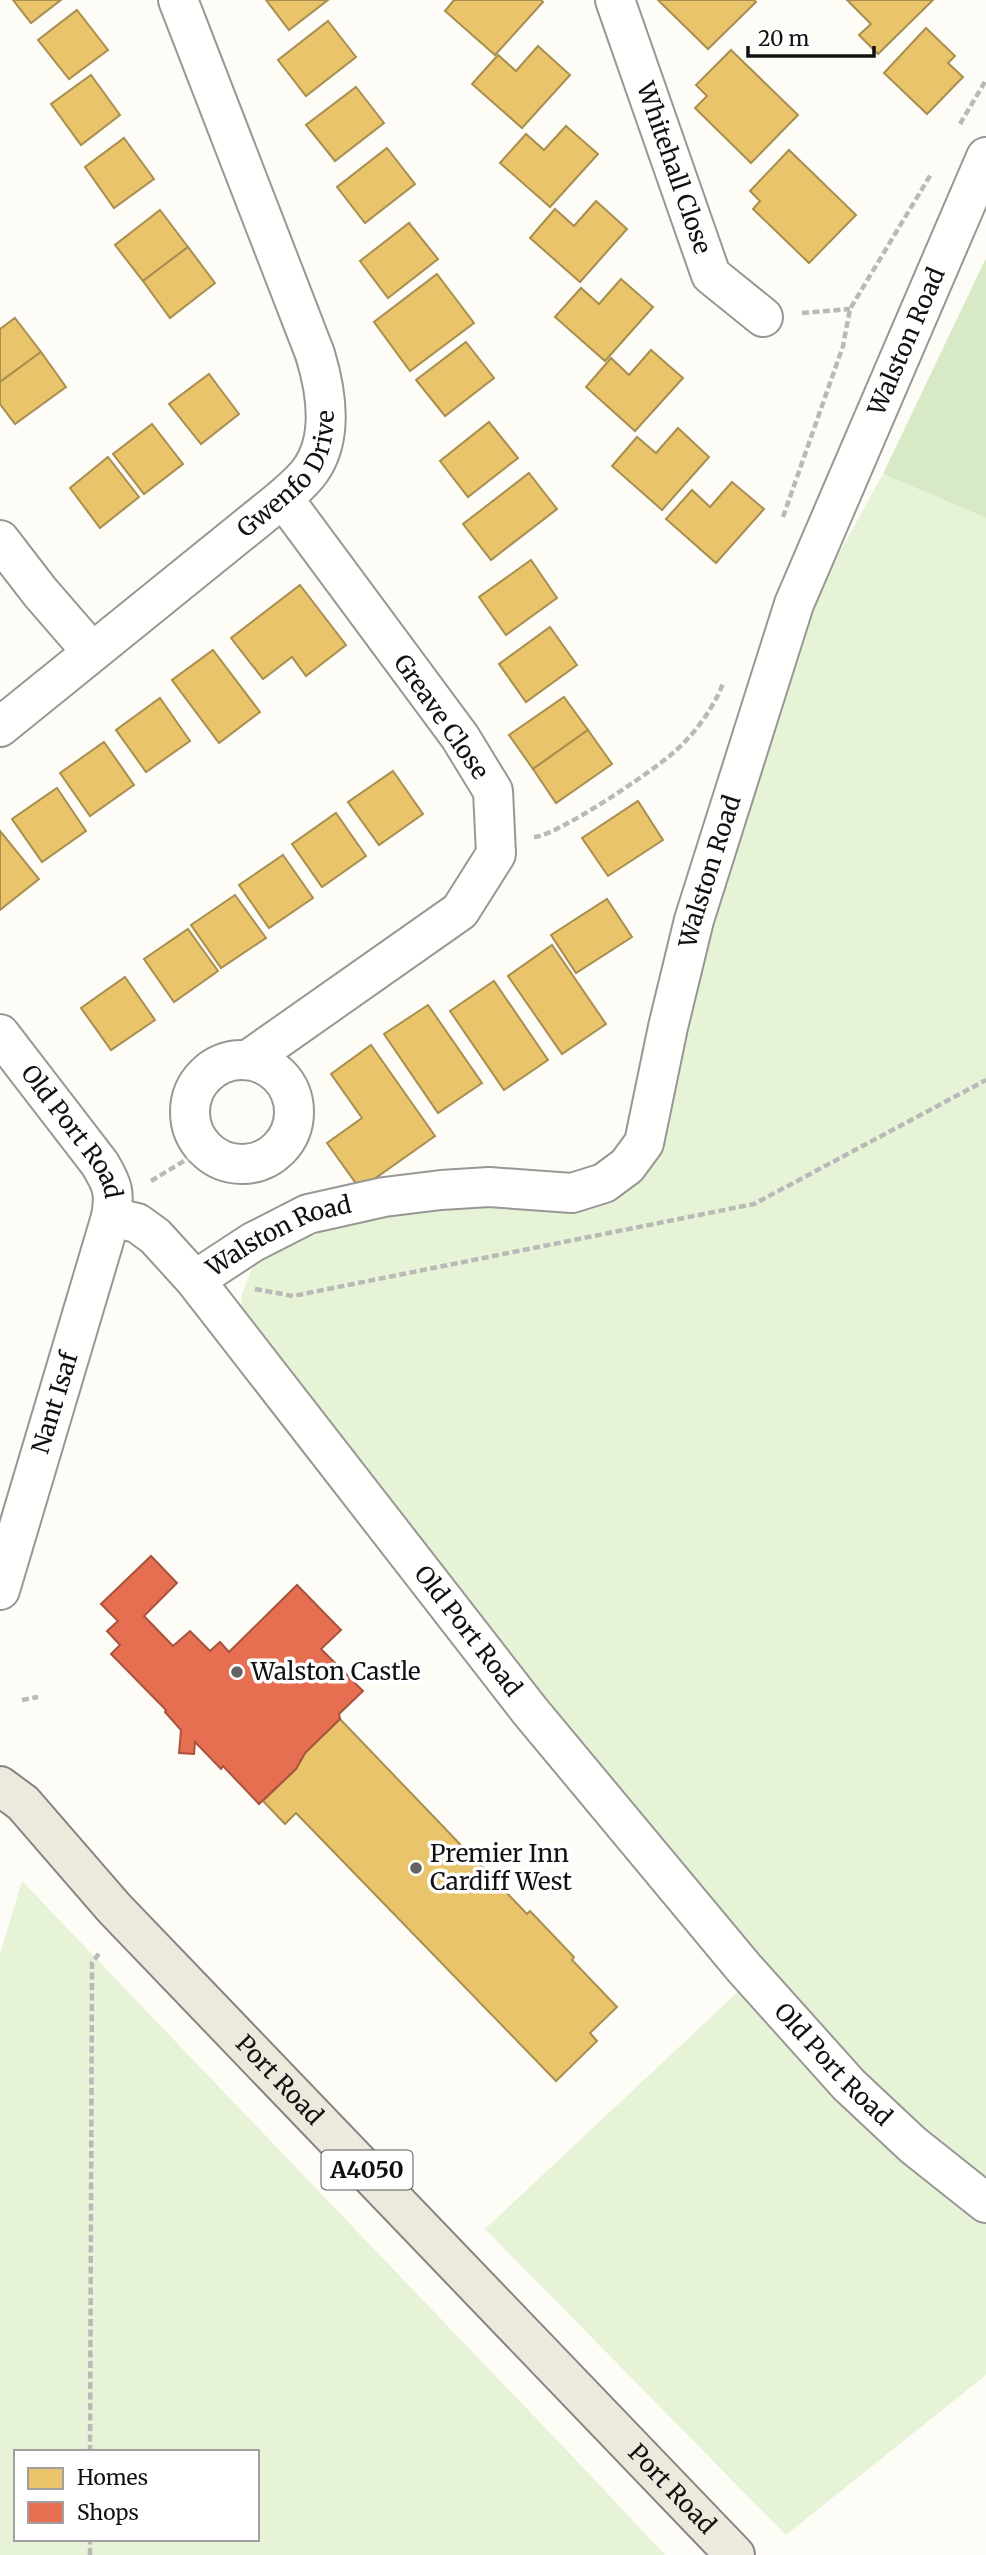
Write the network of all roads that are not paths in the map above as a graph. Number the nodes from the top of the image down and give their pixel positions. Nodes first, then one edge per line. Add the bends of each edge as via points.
1 (178, 0) edge
2 (615, 0) edge
3 (986, 157) edge
4 (763, 317) dead end
5 (283, 498) junction
6 (0, 540) edge
7 (92, 652) junction
8 (0, 727) edge
9 (0, 1034) edge
10 (248, 1060) junction
11 (111, 1217) junction
12 (195, 1280) junction
13 (0, 1590) edge
14 (0, 1786) edge
15 (986, 2203) edge
16 (735, 2555) edge

1 - 5 street, Gwenfo Drive via 324,382 323,441 312,468
2 - 4 street, Whitehall Close via 711,275
3 - 12 street, Walston Road via 794,604 694,920 644,1143 628,1166 604,1183 572,1193 489,1187 441,1190 308,1214 253,1242
5 - 7 street, Gwenfo Drive
5 - 10 street, Greave Close via 460,737 493,791 496,855 460,911
6 - 7 street
7 - 8 street, Gwenfo Drive
9 - 11 street, Old Port Road via 113,1185
10 - 10 street, Greave Close via 216,1066 203,1076 190,1106 196,1138 206,1151 239,1165 274,1155 287,1142 294,1125 290,1089 279,1074
11 - 12 street, Old Port Road via 137,1223 155,1236
11 - 13 street, Nant Isaf
12 - 15 street, Old Port Road via 530,1711 744,1968 849,2085 913,2145
14 - 16 main road, Port Road / A4050 via 23,1803 114,1908

